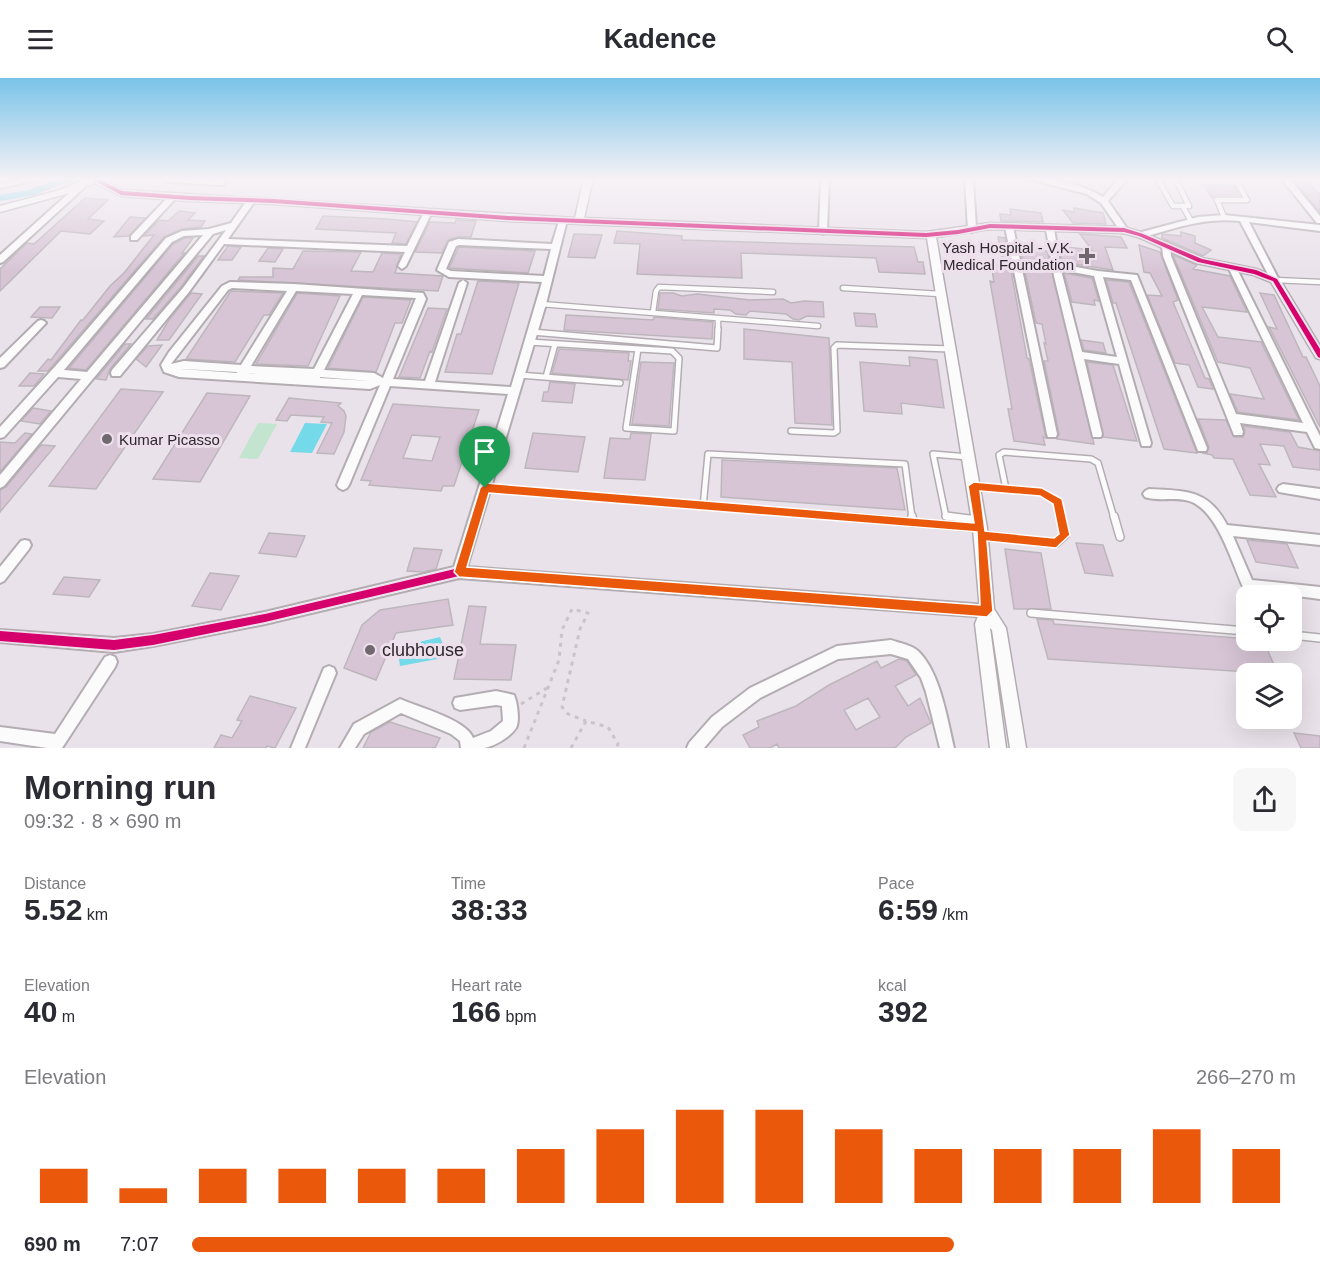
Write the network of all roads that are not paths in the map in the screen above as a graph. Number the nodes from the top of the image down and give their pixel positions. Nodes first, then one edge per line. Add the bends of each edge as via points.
1 (56, 209) edge
2 (161, 209) edge
3 (245, 209) edge
4 (384, 209) edge
5 (582, 209) edge
6 (824, 209) edge
7 (971, 209) edge
8 (1110, 209) edge
9 (1184, 209) edge
10 (1221, 209) edge
11 (1310, 209) edge
12 (428, 212) junction
13 (1224, 216) junction
14 (1243, 219) junction
15 (563, 220) junction
16 (579, 220) junction
17 (1191, 221) junction
18 (1320, 221) edge
19 (233, 225) junction
20 (1009, 227) junction
21 (1320, 228) edge
22 (972, 229) junction
23 (1050, 229) junction
24 (1124, 230) junction
25 (824, 231) junction
26 (210, 232) junction
27 (931, 235) junction
28 (1141, 235) junction
29 (134, 238) dead end
30 (223, 241) junction
31 (1166, 245) junction
32 (556, 247) junction
33 (409, 249) junction
34 (0, 260) edge
35 (1056, 266) junction
36 (402, 267) dead end
37 (1233, 269) junction
38 (1098, 274) junction
39 (547, 279) junction
40 (1275, 280) junction
41 (1320, 282) edge
42 (463, 283) dead end
43 (294, 287) junction
44 (843, 288) dead end
45 (359, 291) junction
46 (773, 292) dead end
47 (940, 294) junction
48 (541, 304) junction
49 (653, 312) junction
50 (718, 318) junction
51 (40, 323) dead end
52 (819, 326) dead end
53 (531, 337) junction
54 (555, 344) junction
55 (638, 349) junction
56 (951, 349) junction
57 (1320, 354) edge
58 (1077, 355) junction
59 (1122, 361) junction
60 (0, 364) edge
61 (56, 373) junction
62 (116, 373) dead end
63 (242, 373) junction
64 (519, 375) junction
65 (91, 376) junction
66 (315, 377) junction
67 (546, 377) junction
68 (383, 381) junction
69 (620, 383) dead end
70 (429, 385) junction
71 (514, 391) junction
72 (1232, 418) junction
73 (1311, 428) junction
74 (791, 431) dead end
75 (1238, 432) dead end
76 (0, 434) edge
77 (1052, 434) dead end
78 (1097, 434) dead end
79 (1146, 443) dead end
80 (1319, 445) edge
81 (1202, 448) dead end
82 (968, 457) junction
83 (0, 483) edge
84 (343, 485) dead end
85 (974, 486) junction
86 (485, 488) junction
87 (1006, 489) junction
88 (1283, 489) dead end
89 (1149, 494) dead end
90 (1320, 494) edge
91 (703, 507) junction
92 (914, 523) junction
93 (980, 528) junction
94 (1223, 530) junction
95 (1120, 537) dead end
96 (1320, 540) edge
97 (25, 544) dead end
98 (459, 572) junction
99 (0, 577) edge
100 (1249, 585) edge
101 (1302, 591) edge
102 (1320, 592) edge
103 (987, 611) junction
104 (1031, 613) dead end
105 (1236, 630) edge
106 (0, 636) edge
107 (1302, 636) edge
108 (1320, 638) edge
109 (110, 662) dead end
110 (330, 674) dead end
111 (460, 703) dead end
112 (993, 703) junction
113 (1012, 706) junction
114 (0, 734) edge
115 (56, 745) edge
116 (943, 746) edge
117 (298, 748) edge
118 (347, 748) edge
119 (468, 748) edge
120 (694, 748) edge
121 (998, 748) edge
122 (1018, 748) edge

1 - 34 street
2 - 29 street
3 - 19 street
4 - 12 street
5 - 16 street
6 - 25 street
7 - 22 street
8 - 24 street
9 - 17 lane
10 - 13 lane
11 - 18 street
12 - 15 street
12 - 33 street
13 - 14 street
13 - 17 street
14 - 21 street
14 - 40 street
15 - 16 street
15 - 32 street
16 - 25 street
17 - 28 street
19 - 26 street
19 - 30 street
20 - 22 street
20 - 23 street
20 - 77 street
22 - 27 street
23 - 24 street
23 - 35 street
24 - 28 street
25 - 27 street
26 - 61 street via 182,234 169,240
26 - 65 street
27 - 47 street
28 - 31 street
30 - 33 street
30 - 62 street
31 - 37 street via 1200,261
31 - 72 street
32 - 39 street
32 - 39 street via 458,242 452,244 441,270 459,275
33 - 36 street
35 - 38 street
35 - 58 street
37 - 40 street
37 - 73 street
38 - 59 street
38 - 81 street via 1134,277
39 - 48 street
40 - 41 lane
40 - 57 street
42 - 70 street
43 - 45 street
43 - 63 street
43 - 63 street via 225,288 166,365 179,373
44 - 47 lane
45 - 66 street
45 - 68 street via 422,296
46 - 49 lane via 659,287
47 - 56 street
48 - 49 lane
48 - 53 street
49 - 50 lane
50 - 52 lane
50 - 53 lane via 717,348
51 - 60 street
53 - 54 lane
53 - 64 street
54 - 55 lane
54 - 67 lane
55 - 55 lane via 672,351 679,358 674,431 626,428
56 - 74 lane via 837,345 837,431
56 - 82 street
58 - 59 street
58 - 78 street
59 - 79 street
61 - 65 street
61 - 76 street
63 - 66 street
64 - 67 lane
64 - 71 street
65 - 83 street
66 - 68 street via 370,385
67 - 69 lane
68 - 70 street
68 - 84 street
70 - 71 street
71 - 86 street
72 - 73 street
72 - 75 street
73 - 80 street
82 - 85 street
82 - 93 lane via 933,454 946,517
85 - 87 lane
85 - 93 street
86 - 91 lane
86 - 98 street
87 - 93 lane via 1042,492 1058,502 1065,535 1056,543
87 - 95 lane via 999,455 1004,452 1091,459 1098,463
88 - 90 street
89 - 94 street via 1196,499 1212,512
91 - 92 lane
91 - 92 lane via 708,453 905,464
92 - 93 lane
93 - 103 street
94 - 96 street
94 - 100 street
97 - 99 street
98 - 103 street
98 - 106 street via 153,640 114,645
101 - 102 street
103 - 112 street via 982,624
103 - 113 street via 999,628
104 - 105 lane
107 - 108 lane
109 - 115 street
110 - 117 street
111 - 119 street via 496,698 509,700 511,710 510,724 496,736
112 - 113 street
112 - 121 street
113 - 122 street
114 - 115 street
116 - 120 street via 926,674 912,654 891,647 837,653 755,693 717,722
118 - 119 street via 359,729 400,706 456,729 466,737

